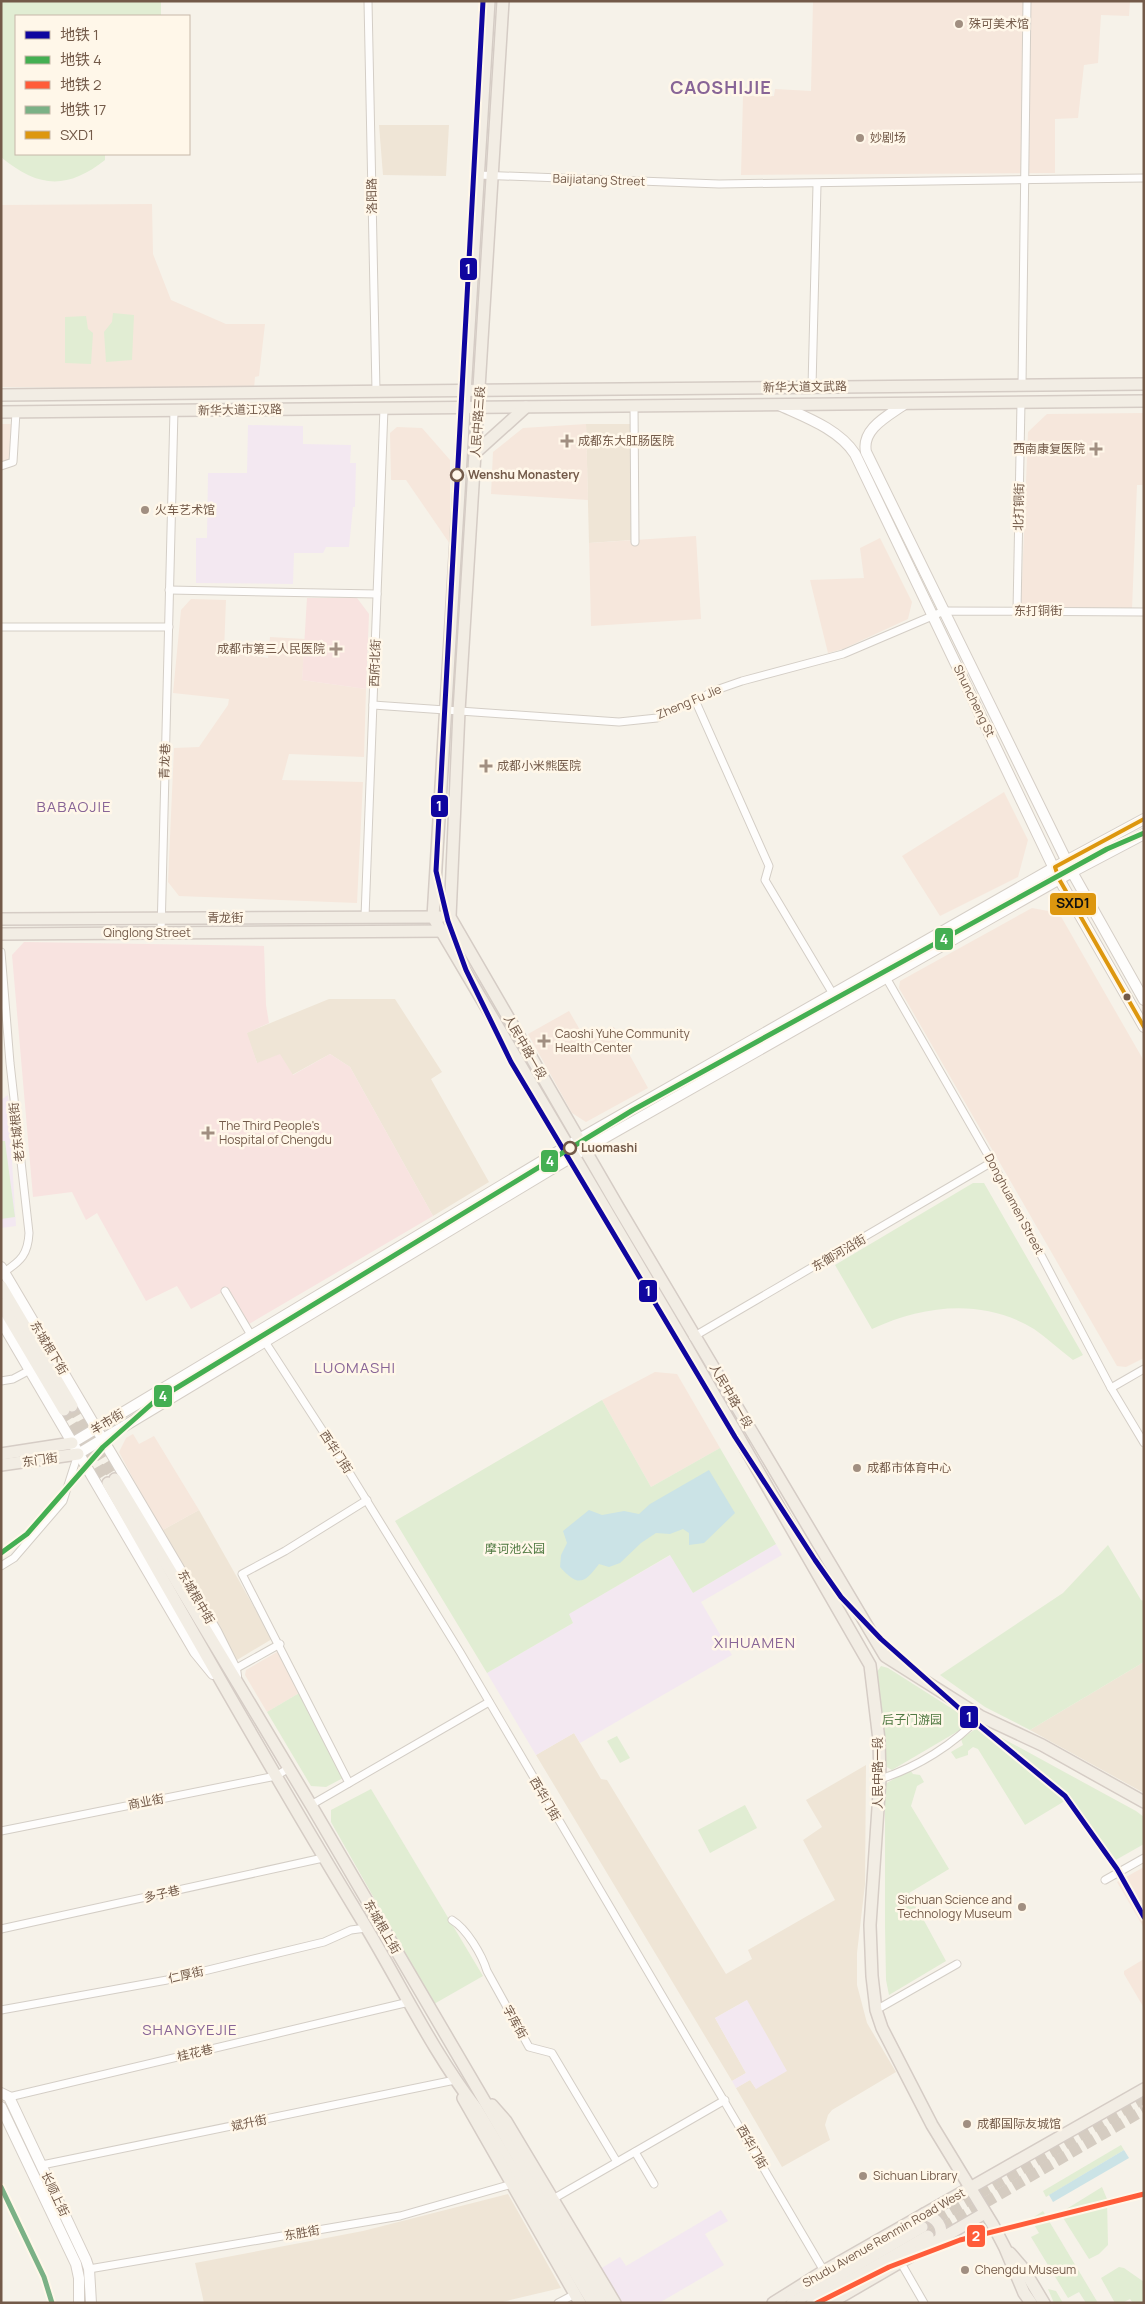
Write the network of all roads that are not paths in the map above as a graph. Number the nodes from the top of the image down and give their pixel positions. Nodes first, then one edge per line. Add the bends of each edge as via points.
1 (368, 1) edge
2 (488, 1) edge
3 (502, 1) edge
4 (1027, 1) edge
5 (478, 175) junction
6 (492, 176) junction
7 (1144, 178) edge
8 (1025, 179) junction
9 (817, 185) junction
10 (1144, 384) edge
11 (1022, 385) junction
12 (812, 387) junction
13 (466, 390) junction
14 (480, 390) junction
15 (376, 391) junction
16 (1, 395) edge
17 (1144, 401) edge
18 (1022, 402) junction
19 (906, 403) junction
20 (777, 405) junction
21 (634, 406) junction
22 (478, 407) junction
23 (526, 407) junction
24 (384, 408) junction
25 (466, 408) junction
26 (174, 410) junction
27 (1, 412) edge
28 (16, 412) junction
29 (476, 453) junction
30 (1, 466) edge
31 (636, 542) dead end
32 (170, 590) junction
33 (378, 594) junction
34 (944, 610) junction
35 (1017, 611) junction
36 (1144, 612) edge
37 (933, 616) junction
38 (1, 626) edge
39 (169, 627) junction
40 (695, 700) junction
41 (373, 705) junction
42 (445, 710) junction
43 (459, 711) junction
44 (1144, 819) edge
45 (1144, 834) edge
46 (1066, 860) junction
47 (1055, 867) junction
48 (1072, 872) junction
49 (1059, 879) junction
50 (365, 917) junction
51 (433, 917) junction
52 (450, 917) junction
53 (161, 918) junction
54 (1, 919) edge
55 (442, 931) junction
56 (457, 931) junction
57 (161, 933) junction
58 (1, 934) edge
59 (1, 952) edge
60 (880, 967) junction
61 (886, 978) junction
62 (833, 994) junction
63 (1144, 1000) edge
64 (4, 1014) edge
65 (1144, 1027) edge
66 (582, 1144) junction
67 (570, 1151) junction
68 (992, 1162) junction
69 (3, 1270) edge
70 (1, 1286) edge
71 (226, 1291) dead end
72 (1, 1304) edge
73 (1, 1321) edge
74 (255, 1333) junction
75 (696, 1335) junction
76 (265, 1341) junction
77 (684, 1342) junction
78 (30, 1370) junction
79 (1144, 1370) edge
80 (1, 1381) edge
81 (1111, 1388) junction
82 (96, 1428) junction
83 (103, 1439) junction
84 (72, 1443) junction
85 (1144, 1443) edge
86 (1, 1454) edge
87 (78, 1454) junction
88 (1, 1465) edge
89 (367, 1500) junction
90 (14, 1558) junction
91 (1, 1559) edge
92 (1, 1566) edge
93 (280, 1644) junction
94 (885, 1656) junction
95 (870, 1665) junction
96 (235, 1669) junction
97 (237, 1682) junction
98 (226, 1691) junction
99 (489, 1702) junction
100 (980, 1716) junction
101 (289, 1768) junction
102 (276, 1776) junction
103 (880, 1779) junction
104 (349, 1783) junction
105 (1144, 1802) edge
106 (311, 1805) junction
107 (1, 1831) edge
108 (323, 1858) junction
109 (1144, 1858) edge
110 (1105, 1880) dead end
111 (452, 1920) dead end
112 (366, 1928) junction
113 (1, 1929) edge
114 (957, 1964) dead end
115 (409, 2002) junction
116 (1, 2010) edge
117 (876, 2010) junction
118 (455, 2080) junction
119 (476, 2085) junction
120 (1144, 2089) edge
121 (5, 2095) edge
122 (724, 2100) junction
123 (1, 2107) edge
124 (635, 2152) junction
125 (617, 2162) junction
126 (42, 2165) junction
127 (512, 2184) junction
128 (654, 2184) dead end
129 (969, 2188) junction
130 (554, 2199) junction
131 (985, 2213) junction
132 (924, 2214) junction
133 (940, 2240) junction
134 (1005, 2248) junction
135 (901, 2263) junction
136 (89, 2269) junction
137 (824, 2271) junction
138 (578, 2298) edge
139 (603, 2302) edge
140 (79, 2303) edge
141 (91, 2303) edge
142 (558, 2303) edge
143 (593, 2303) edge
144 (615, 2303) edge
145 (773, 2303) edge
146 (792, 2303) edge
147 (812, 2303) edge
148 (830, 2303) edge
149 (924, 2303) edge
150 (1031, 2303) edge
151 (1044, 2303) edge

1 - 15 street, 洛阳路
2 - 5 main road, 人民中路三段
3 - 6 main road, 人民中路三段
4 - 8 street
5 - 6 street, Baijiatang Street
5 - 13 main road, 人民中路三段
6 - 9 street, Baijiatang Street
6 - 14 main road, 人民中路三段
7 - 8 street, Baijiatang Street
8 - 9 street, Baijiatang Street
8 - 11 street
9 - 12 street
10 - 11 main road, 新华大道文武路
11 - 12 main road, 新华大道文武路
12 - 14 main road, 新华大道文武路
13 - 14 main road, 新华大道文武路
13 - 15 main road, 新华大道江汉路
13 - 25 main road, 人民中路三段
14 - 22 main road, 人民中路三段
15 - 16 main road, 新华大道江汉路
17 - 18 main road, 新华大道文武路
18 - 19 main road, 新华大道文武路
18 - 35 street, 北打铜街
19 - 20 main road, 新华大道文武路
19 - 34 main road, Shuncheng St via 873,428 864,446
20 - 21 main road, 新华大道文武路
20 - 37 main road, Shuncheng St via 818,424 848,444
21 - 23 main road, 新华大道文武路
21 - 31 street
22 - 23 main road, 新华大道文武路
22 - 25 main road, 新华大道江汉路
22 - 29 main road, 人民中路三段
23 - 29 main road
24 - 25 main road, 新华大道江汉路
24 - 26 main road, 新华大道江汉路
24 - 33 street, 西府北街
25 - 42 main road, 人民中路三段
26 - 28 main road, 新华大道江汉路
26 - 32 street, 青龙巷
27 - 28 main road, 新华大道江汉路
28 - 30 street via 13,462
29 - 43 main road, 人民中路三段
32 - 33 street
32 - 39 street, 青龙巷
33 - 41 street, 西府北街
34 - 35 street, 东打铜街
34 - 37 street, 东打铜街
34 - 46 main road, Shuncheng St
35 - 36 street, 东打铜街
37 - 40 street, Zheng Fu Jie via 843,654 742,681
37 - 47 main road, Shuncheng St
38 - 39 street
39 - 53 street, 青龙巷
40 - 43 street, Zheng Fu Jie via 657,718 636,721
40 - 62 street via 768,866 765,880
41 - 42 street, Zheng Fu Jie
41 - 50 street, 西府北街
42 - 43 street, Zheng Fu Jie
42 - 51 main road, 人民中路三段
43 - 52 main road, 人民中路三段
44 - 46 main road
45 - 48 main road
46 - 47 main road
46 - 48 main road, Shuncheng St
47 - 49 main road, Shuncheng St
47 - 60 main road
48 - 49 main road
48 - 63 main road, Shuncheng St
49 - 61 main road
49 - 65 main road, Shuncheng St
50 - 51 main road, 青龙街
50 - 53 main road, 青龙街
51 - 52 main road, 青龙街
51 - 55 main road
52 - 56 main road, 人民中路三段
53 - 54 main road, 青龙街
53 - 57 street, 青龙巷
55 - 56 main road
55 - 57 main road, Qinglong Street
55 - 67 main road, 人民中路一段
56 - 66 main road, 人民中路一段
57 - 58 main road, Qinglong Street
59 - 64 street, 老东城根街
60 - 61 street, Donghuamen Street
60 - 62 main road
61 - 66 main road
61 - 68 street, Donghuamen Street
62 - 66 main road
64 - 69 street, 老东城根街 via 29,1233 23,1258
66 - 67 main road, 羊市街
66 - 75 main road, 人民中路一段
67 - 74 main road, 羊市街
67 - 76 main road, 羊市街
67 - 77 main road, 人民中路一段
68 - 75 street, 东御河沿街
68 - 81 street, Donghuamen Street
69 - 82 main road, 东城根下街
70 - 72 main road via 68,1408
71 - 74 street, 西华门街
73 - 78 main road
74 - 76 street, 西华门街
74 - 82 main road, 羊市街
75 - 77 street, 东御河沿街
75 - 94 main road, 人民中路一段
76 - 83 main road, 羊市街
76 - 89 street, 西华门街
77 - 95 main road, 人民中路一段
78 - 80 street
78 - 84 main road
79 - 81 street
81 - 85 street, Donghuamen Street
82 - 83 main road, 东城根中街
82 - 84 main road, 羊市街
83 - 87 main road, 羊市街
83 - 96 main road, 东城根中街
84 - 86 main road, 东门街
84 - 87 main road
87 - 88 main road, 东门街
87 - 90 street via 63,1500
87 - 98 main road via 195,1652
89 - 93 street via 242,1574
89 - 99 street, 西华门街
90 - 91 street
90 - 92 street
93 - 96 street
93 - 104 street
94 - 95 main road
94 - 100 main road, 人民中路一段
95 - 103 main road, 人民中路一段
96 - 97 main road, 东城根中街
97 - 98 main road via 111,1481
97 - 101 main road, 东城根中街
98 - 102 main road
99 - 104 street
99 - 122 street, 西华门街
100 - 103 street via 966,1732 934,1753
100 - 105 main road, 人民中路一段 via 1042,1745
101 - 102 street, 商业街
101 - 106 main road, 东城根上街
102 - 107 street, 商业街
102 - 108 main road, 东城根上街
103 - 117 main road, 人民中路一段 via 870,1925
104 - 106 street
106 - 119 main road, 东城根上街
108 - 112 main road, 东城根上街
108 - 113 street, 多子巷
109 - 110 street
111 - 125 street, 字库街 via 459,1924 484,1962 529,2047 552,2053
112 - 115 main road, 东城根上街
112 - 116 street, 仁厚街 via 351,1930 324,1942 167,1980
114 - 117 street
115 - 118 main road, 东城根上街
115 - 121 street, 桂花巷
117 - 129 main road, 人民中路一段 via 909,2081
118 - 126 street, 斌升街
118 - 127 main road, 东城根上街
118 - 143 main road, 东城根上街 via 476,2108
119 - 130 main road, 东城根上街 via 506,2121
119 - 139 main road, 东城根上街
120 - 129 main road, Shudu Avenue Renmin Road West
121 - 126 main road, 长顺上街
122 - 124 street
122 - 137 street, 西华门街
123 - 140 main road, 长顺上街 via 76,2264
124 - 125 street
124 - 128 street
125 - 130 street
126 - 136 main road, 长顺上街
127 - 136 street, 东胜街 via 400,2216
127 - 138 main road, 东城根上街
129 - 131 main road, 人民中路一段
129 - 132 main road, Shudu Avenue Renmin Road West
130 - 144 main road, 东城根上街
131 - 133 main road
131 - 134 main road, 人民中路一段
132 - 133 main road via 938,2222 942,2230
132 - 137 main road, Shudu Avenue Renmin Road West
133 - 135 main road
134 - 150 main road, 人民中路一段
134 - 151 main road, 人民中路一段 via 1023,2268
135 - 148 main road
135 - 149 street
136 - 141 main road, 长顺上街
137 - 145 main road, Shudu Avenue Renmin Road West
138 - 142 street
146 - 147 main road, Shudu Avenue Renmin Road West via 925,2231

